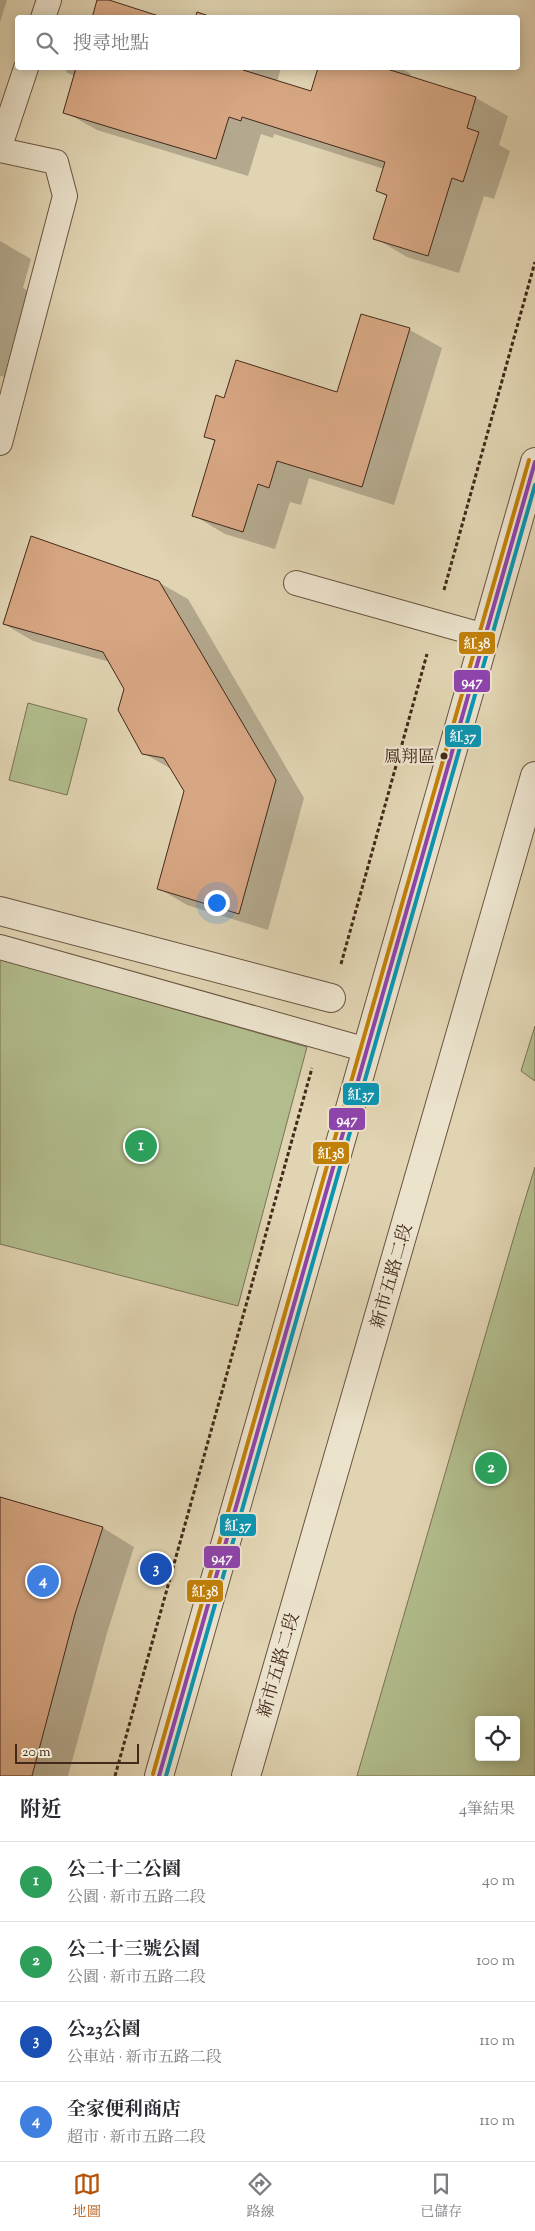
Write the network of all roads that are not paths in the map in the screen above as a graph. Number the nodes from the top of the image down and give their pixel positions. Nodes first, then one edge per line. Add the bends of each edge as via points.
1 (49, 0) edge
2 (44, 15) edge
3 (25, 70) edge
4 (0, 148) edge
5 (0, 443) edge
6 (535, 462) edge
7 (296, 583) dead end
8 (485, 636) junction
9 (535, 776) edge
10 (0, 910) edge
11 (0, 947) edge
12 (331, 998) dead end
13 (367, 1050) junction
14 (159, 1776) edge
15 (246, 1776) edge

1 - 2 lane
3 - 4 lane
4 - 5 lane via 56,162 65,196
6 - 8 street
7 - 8 lane
8 - 13 street
9 - 15 street, 新市五路二段
10 - 12 street
11 - 13 lane
13 - 14 street

